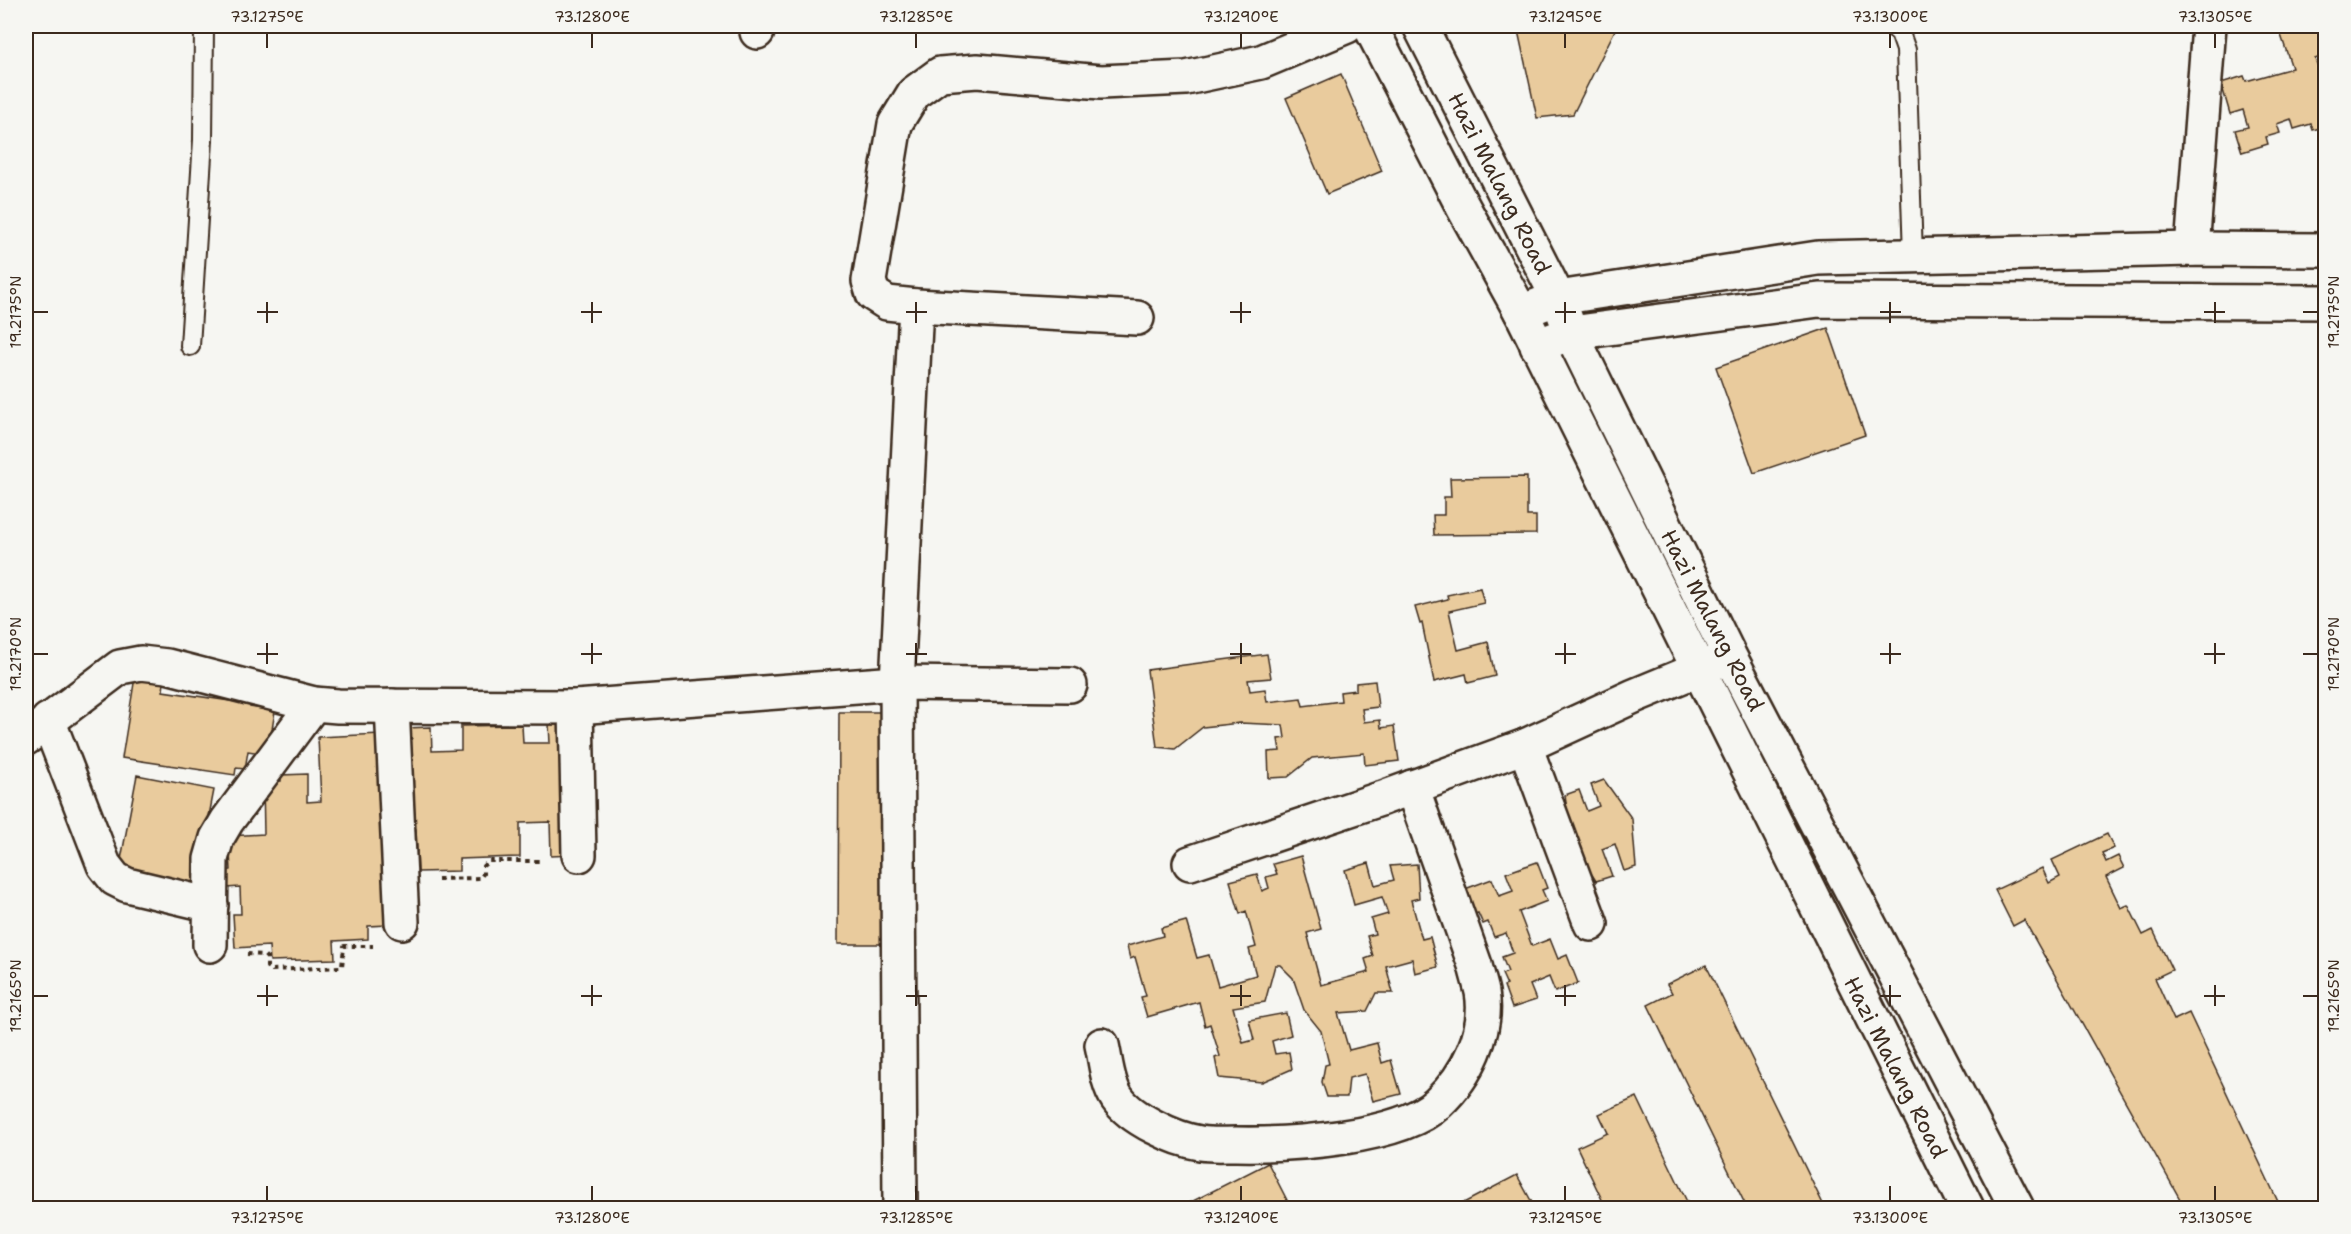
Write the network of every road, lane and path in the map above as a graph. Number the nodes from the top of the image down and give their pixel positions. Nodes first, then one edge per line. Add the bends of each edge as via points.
1 (204, 26) edge
2 (1347, 26) edge
3 (1370, 26) edge
4 (1420, 26) edge
5 (1892, 26) edge
6 (2210, 26) edge
7 (2192, 249) junction
8 (2325, 250) edge
9 (1913, 256) junction
10 (1558, 298) junction
11 (2325, 302) edge
12 (916, 306) junction
13 (1521, 312) junction
14 (1137, 318) dead end
15 (1571, 333) junction
16 (190, 346) dead end
17 (1537, 346) junction
18 (1730, 657) junction
19 (1699, 669) junction
20 (897, 682) junction
21 (1070, 685) dead end
22 (314, 704) junction
23 (392, 706) junction
24 (576, 707) junction
25 (37, 729) edge
26 (1525, 746) junction
27 (1412, 787) junction
28 (579, 855) joint
29 (1190, 863) dead end
30 (401, 881) junction
31 (211, 905) junction
32 (402, 922) joint
33 (1591, 924) dead end
34 (210, 945) joint
35 (1102, 1045) dead end
36 (900, 1209) edge
37 (1967, 1209) edge
38 (2017, 1209) edge

1 - 16 lane via 203,140
2 - 12 street via 1261,62 1186,78 1101,82 977,71 940,74 914,93 895,124 870,281 873,294 887,303
3 - 13 street, Hazi Malang Road
4 - 10 street, Hazi Malang Road
5 - 9 lane via 1900,33 1906,50
6 - 7 street
7 - 8 street
7 - 9 street
9 - 10 street via 1818,258
10 - 13 street
10 - 15 street, Hazi Malang Road
11 - 15 street via 1819,300
12 - 14 street
12 - 20 street
13 - 17 street, Hazi Malang Road
15 - 17 street
15 - 18 street, Hazi Malang Road
17 - 19 street, Hazi Malang Road
18 - 19 street
18 - 38 street, Hazi Malang Road
19 - 26 street
19 - 37 street, Hazi Malang Road
20 - 21 street
20 - 24 street
20 - 36 street
22 - 23 street
22 - 25 street via 167,666 141,663 120,667
22 - 31 street via 217,838 211,859
23 - 24 street
23 - 30 street
24 - 28 street
25 - 31 street via 104,865 115,879
26 - 27 street
26 - 33 street
27 - 29 street
27 - 35 street via 1482,993 1476,1045 1462,1075 1438,1104 1410,1121 1347,1136 1282,1144 1199,1143 1158,1130 1118,1099
28 - 30 path via 577,862 489,861 480,878
30 - 32 street
31 - 34 street
32 - 34 path via 401,927 381,933 374,946 344,946 342,967 272,970 267,967 264,954 218,953

